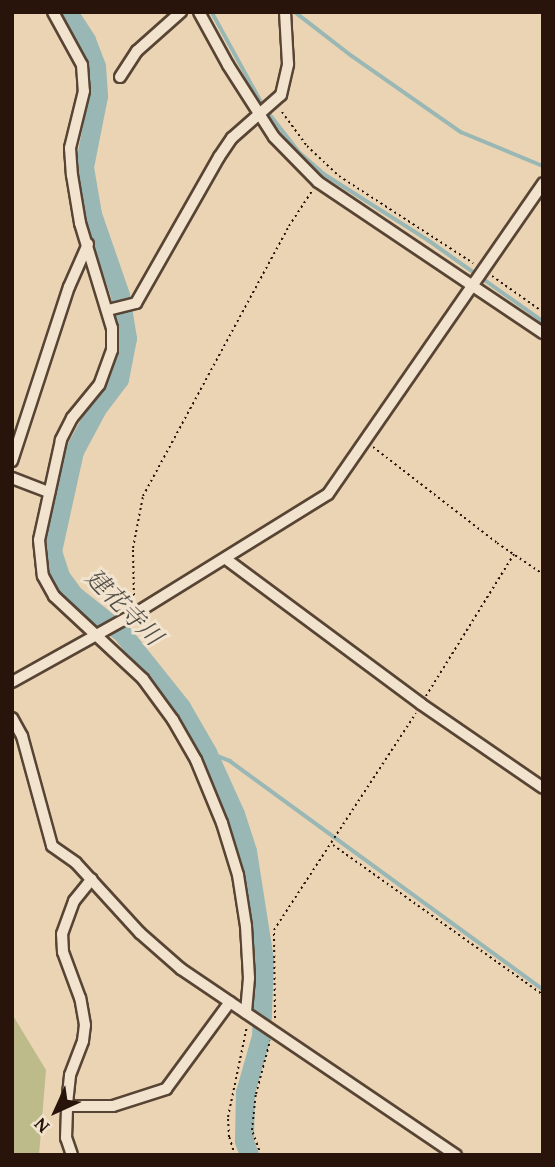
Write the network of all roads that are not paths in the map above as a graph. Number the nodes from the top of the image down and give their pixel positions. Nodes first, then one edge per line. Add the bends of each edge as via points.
1 (53, 12) edge
2 (181, 12) edge
3 (199, 12) edge
4 (285, 12) edge
5 (120, 77) dead end
6 (258, 114) junction
7 (543, 183) edge
8 (88, 244) junction
9 (472, 285) junction
10 (108, 310) junction
11 (543, 333) edge
12 (12, 461) edge
13 (12, 478) edge
14 (49, 492) junction
15 (226, 559) junction
16 (98, 634) junction
17 (12, 682) edge
18 (12, 718) edge
19 (543, 788) edge
20 (92, 879) junction
21 (230, 1002) junction
22 (246, 1013) junction
23 (67, 1106) junction
24 (72, 1155) edge
25 (456, 1155) edge

1 - 8 street via 82,65 84,91 70,148 75,198
2 - 5 street via 137,51
3 - 6 street
4 - 6 street via 286,78 275,102
6 - 9 street via 318,182
6 - 10 street via 219,157 136,303
7 - 9 street
8 - 10 street
8 - 12 street via 69,287
9 - 11 street
9 - 15 street via 328,495
10 - 14 street via 112,328 107,370 61,440
13 - 14 street
14 - 16 street via 39,540 43,576 54,596
15 - 16 street
15 - 19 street
16 - 17 street
16 - 22 street via 143,679 173,720 196,760 222,823 239,875 246,926
18 - 20 street via 22,736 52,846
20 - 21 street via 140,933 181,969
20 - 23 street via 74,901 62,934 85,1026 70,1075
21 - 22 street
21 - 23 street via 166,1089 99,1108
22 - 25 street
23 - 24 street via 66,1138

